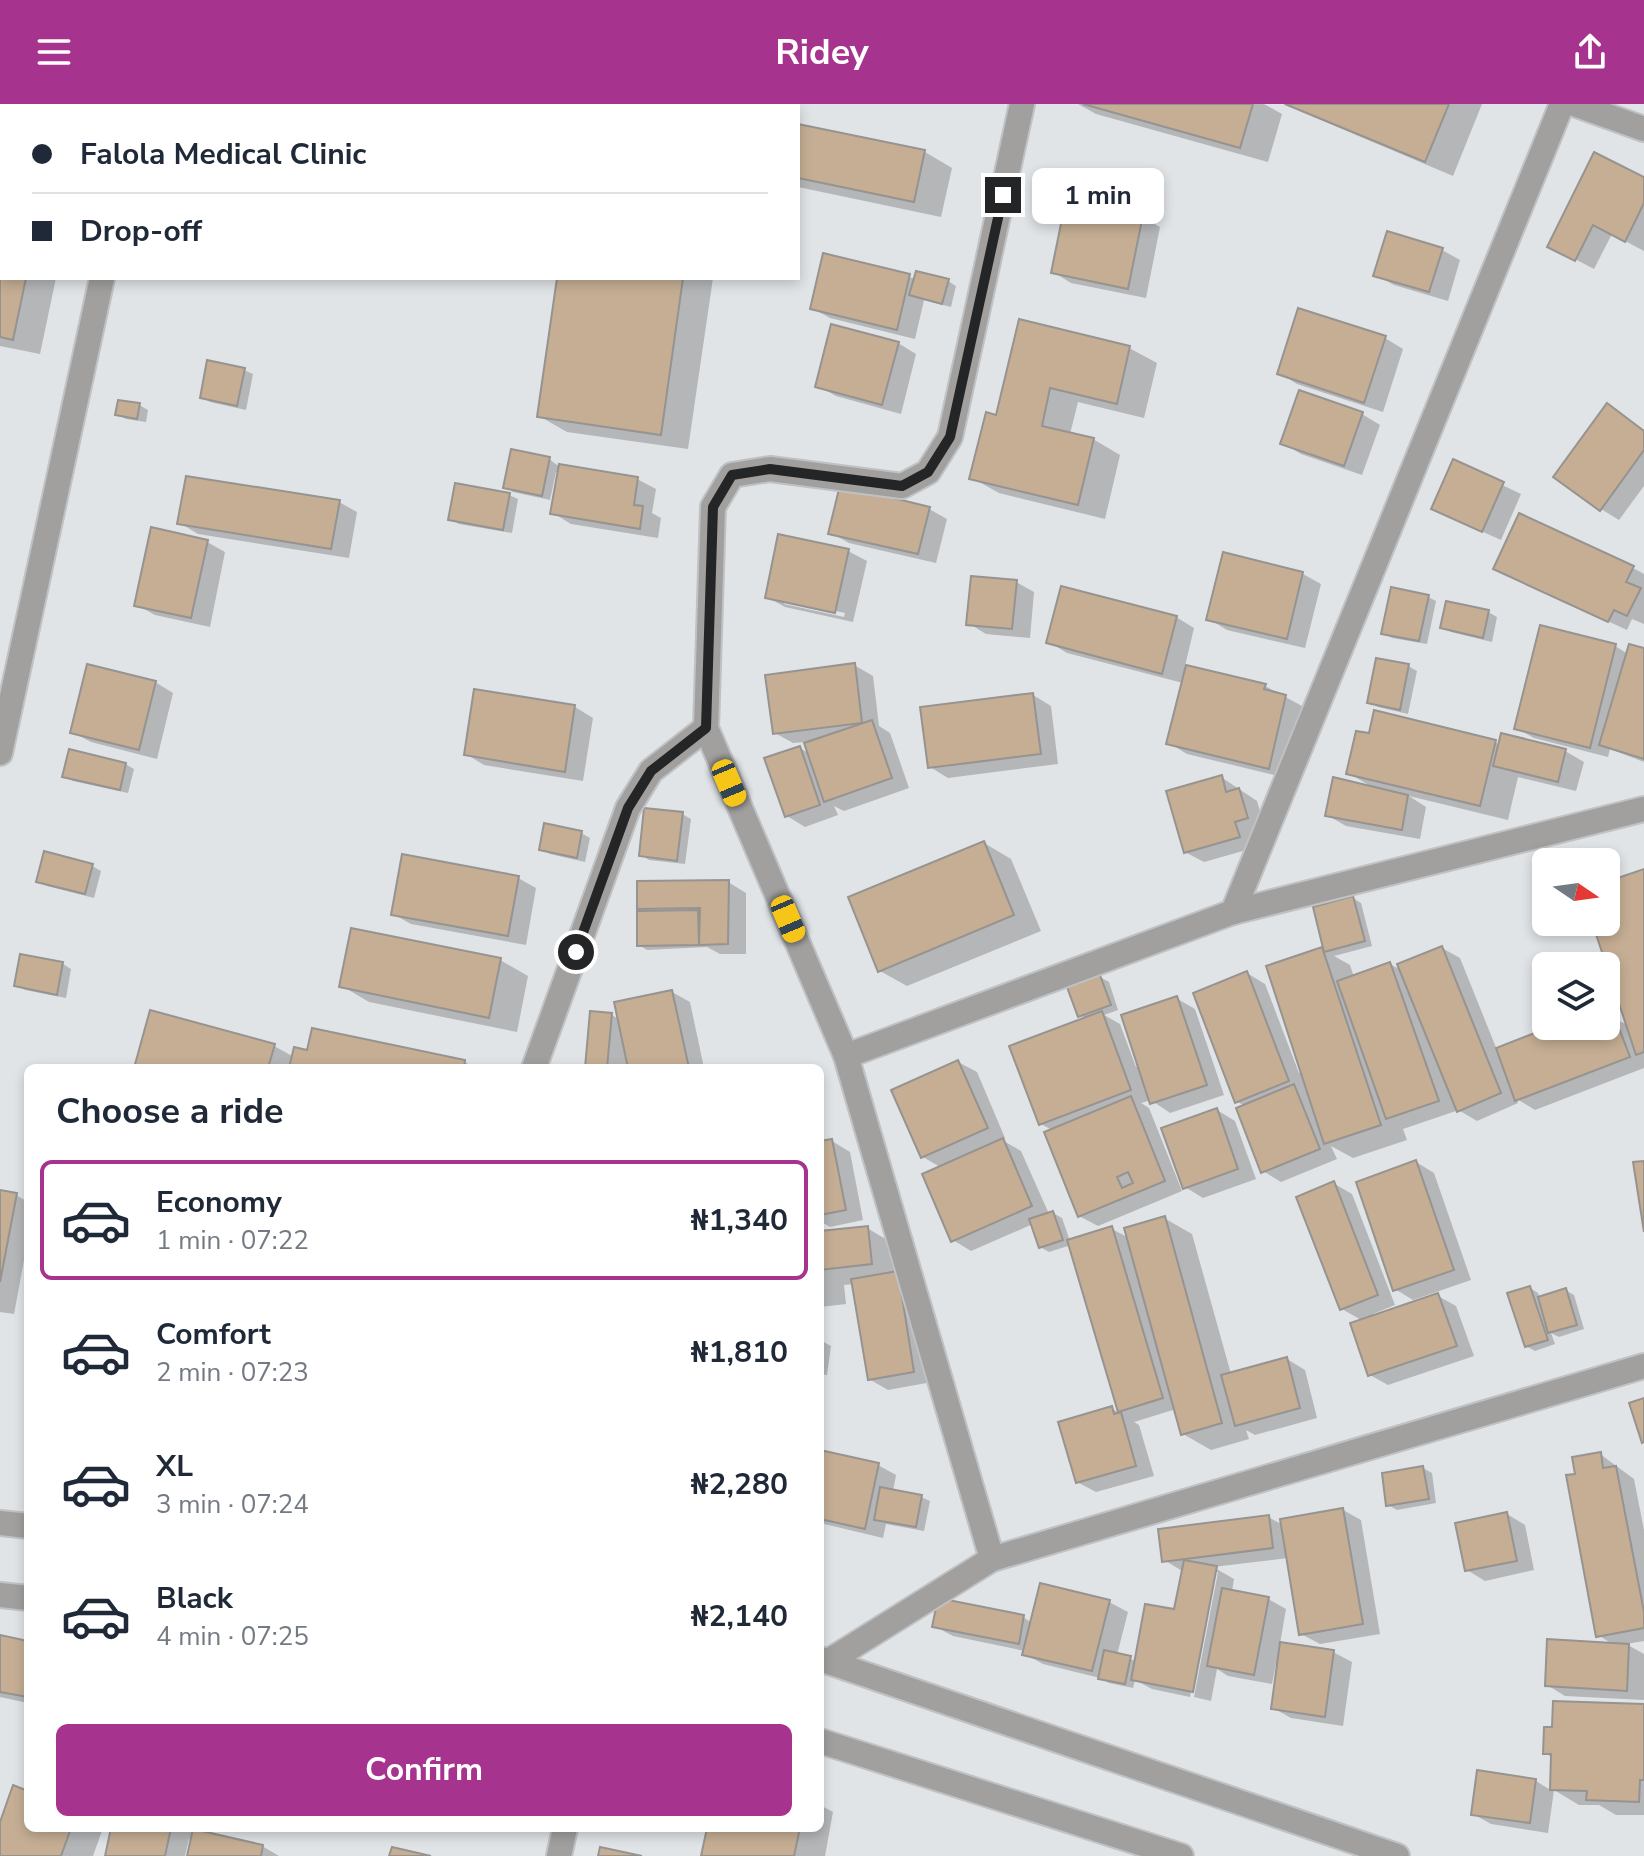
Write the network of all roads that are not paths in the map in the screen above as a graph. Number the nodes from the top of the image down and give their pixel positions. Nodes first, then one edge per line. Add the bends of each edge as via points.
1 (1022, 104) edge
2 (1562, 104) edge
3 (1574, 104) edge
4 (1644, 129) edge
5 (102, 280) edge
6 (706, 728) junction
7 (0, 753) edge
8 (1644, 809) edge
9 (1233, 912) junction
10 (846, 1056) junction
11 (535, 1064) edge
12 (1644, 1366) edge
13 (0, 1523) edge
14 (24, 1526) edge
15 (992, 1559) junction
16 (0, 1595) edge
17 (24, 1598) edge
18 (825, 1660) edge
19 (824, 1742) edge
20 (564, 1832) edge
21 (559, 1856) edge
22 (1181, 1856) edge
23 (1397, 1856) edge

1 - 6 street via 950,437 928,472 902,486 770,469 732,475 713,507
2 - 9 street
3 - 4 street
5 - 7 street
6 - 10 street
6 - 11 street via 651,771 628,808
8 - 9 street
9 - 10 street
10 - 15 street
12 - 15 street
13 - 14 street
15 - 18 street
16 - 17 street
18 - 23 street
19 - 22 street
20 - 21 street

